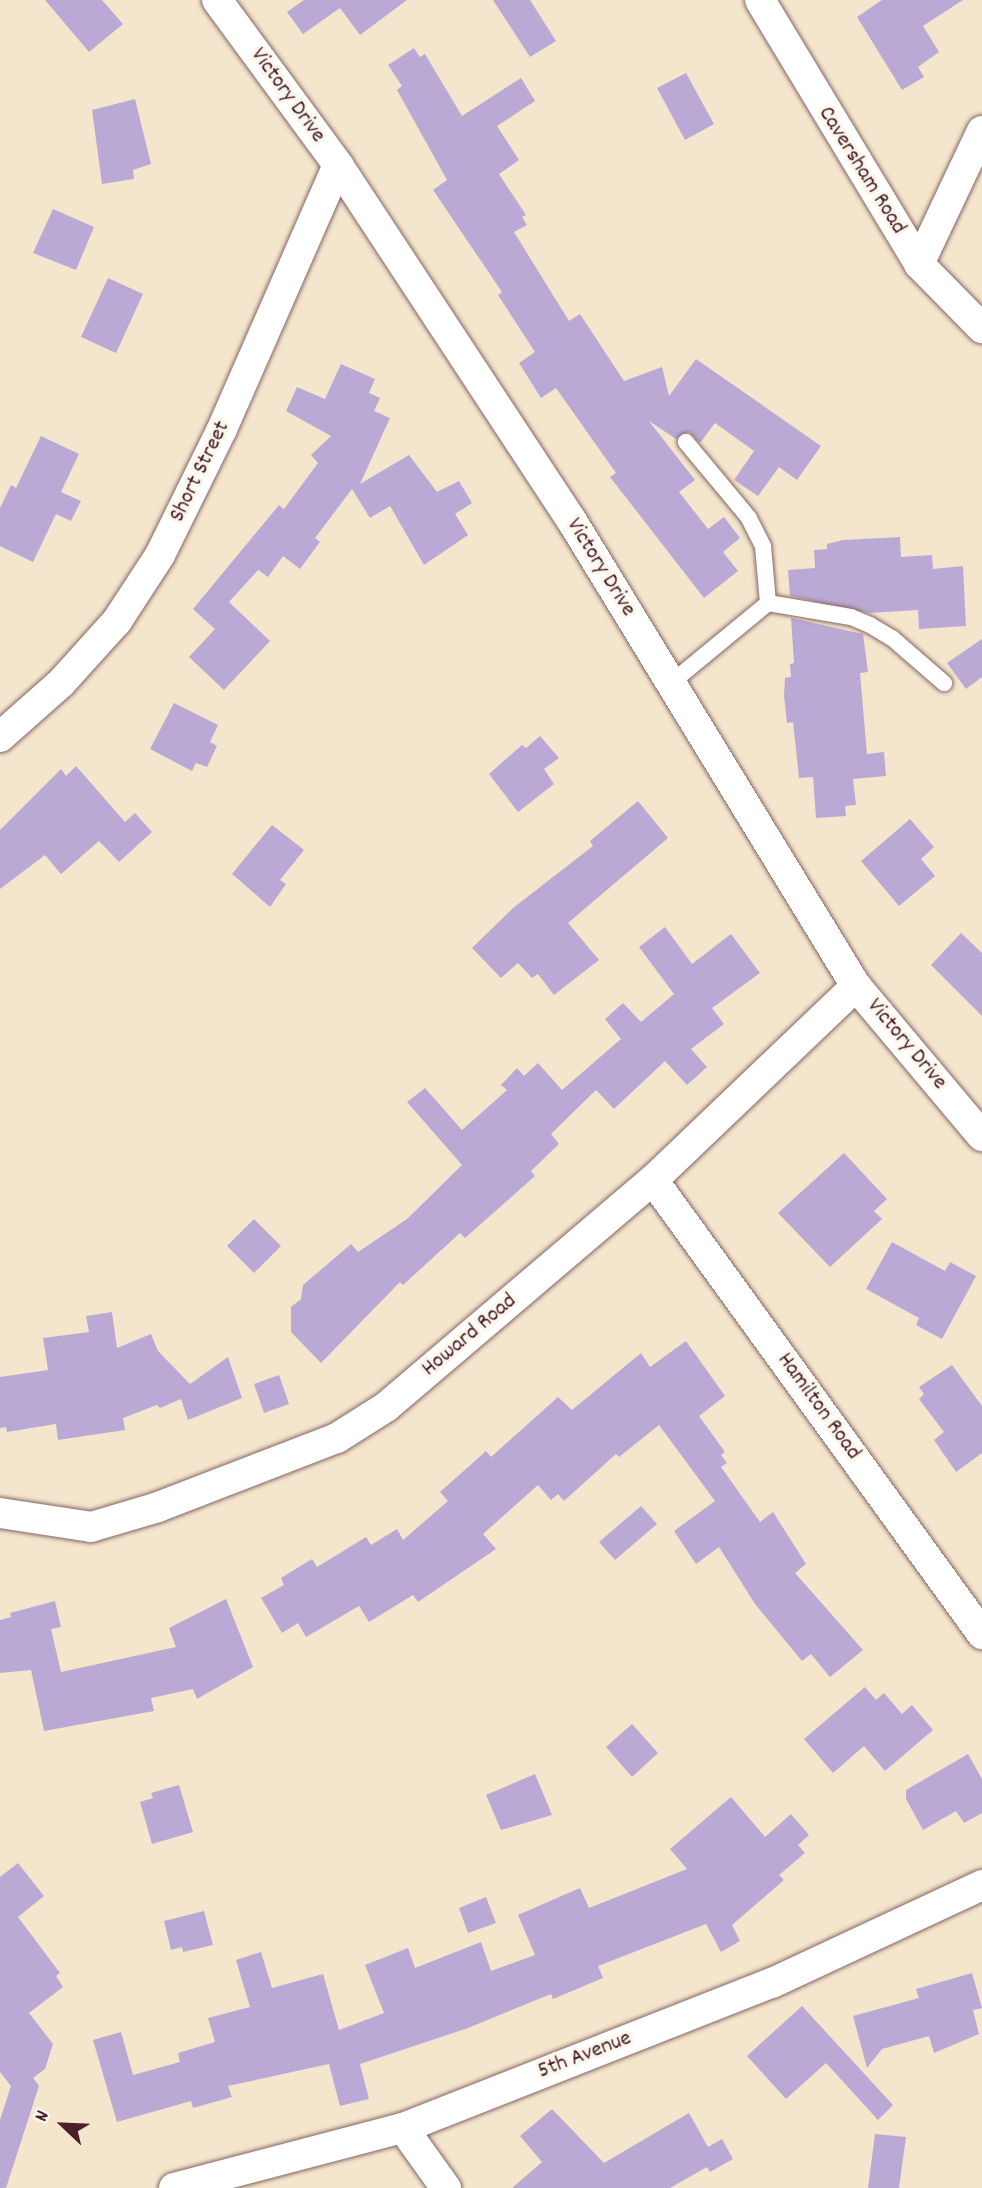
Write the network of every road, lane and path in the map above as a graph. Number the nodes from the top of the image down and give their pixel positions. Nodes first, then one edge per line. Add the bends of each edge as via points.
1 (217, 0) edge
2 (760, 0) edge
3 (982, 131) edge
4 (338, 165) junction
5 (919, 264) junction
6 (982, 328) edge
7 (686, 442) dead end
8 (768, 603) junction
9 (671, 683) junction
10 (944, 683) dead end
11 (0, 737) edge
12 (856, 986) junction
13 (982, 1136) edge
14 (653, 1180) junction
15 (0, 1513) edge
16 (982, 1634) edge
17 (982, 1885) edge
18 (403, 2128) junction
19 (174, 2188) edge
20 (446, 2188) edge

1 - 4 street, Victory Drive
2 - 5 street, Caversham Road
3 - 5 street
4 - 9 street, Victory Drive via 572,521
4 - 11 street, Short Street via 222,429 160,555 117,621 61,683
5 - 6 street, Caversham Road
7 - 8 lane via 749,519 763,546
8 - 9 lane
8 - 10 lane via 870,625
9 - 12 street, Victory Drive
12 - 13 street, Victory Drive
12 - 14 street, Howard Road
14 - 15 street, Howard Road via 386,1407 337,1438 158,1507 91,1527
14 - 16 street, Hamilton Road
17 - 18 street, 5th Avenue via 772,1983
18 - 19 street, 5th Avenue
18 - 20 street

